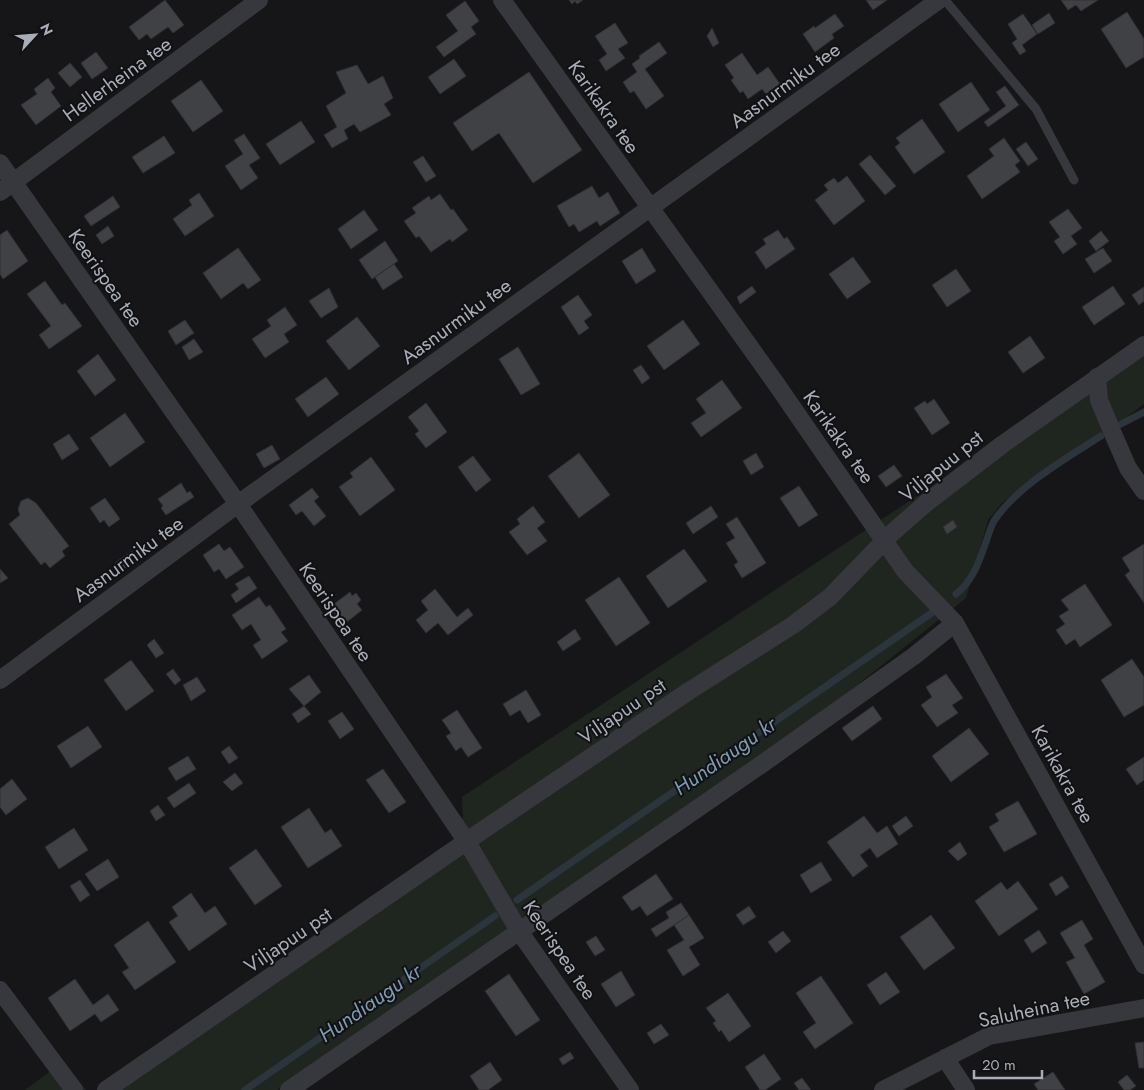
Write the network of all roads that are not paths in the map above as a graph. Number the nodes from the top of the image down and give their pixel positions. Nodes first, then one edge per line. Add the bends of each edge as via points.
1 (259, 0) edge
2 (502, 0) edge
3 (939, 0) edge
4 (945, 0) edge
5 (0, 163) edge
6 (1074, 180) dead end
7 (7, 187) edge
8 (650, 208) junction
9 (1144, 345) edge
10 (1098, 377) junction
11 (1144, 491) edge
12 (238, 504) junction
13 (893, 533) junction
14 (955, 623) junction
15 (0, 680) edge
16 (467, 842) junction
17 (519, 931) junction
18 (1144, 965) edge
19 (0, 990) edge
20 (1144, 1008) edge
21 (945, 1058) junction
22 (74, 1090) edge
23 (106, 1090) edge
24 (289, 1090) edge
25 (630, 1090) edge
26 (883, 1090) edge
27 (966, 1090) edge

1 - 7 street, Hellerheina tee
2 - 8 street, Karikakra tee
3 - 8 street, Aasnurmiku tee
4 - 6 lane via 1036,109
5 - 7 street, Keerispea tee
7 - 12 street, Keerispea tee
8 - 12 street, Aasnurmiku tee
8 - 13 street, Karikakra tee via 777,386
9 - 10 street, Viljapuu pst
10 - 11 street via 1099,400 1128,468
10 - 13 street, Viljapuu pst via 1003,444
12 - 15 street, Aasnurmiku tee
12 - 16 street, Keerispea tee
13 - 14 street, Karikakra tee via 904,571
13 - 16 street, Viljapuu pst via 830,597 793,625 689,691
14 - 17 street via 770,758
14 - 18 street, Karikakra tee
16 - 17 street, Keerispea tee
16 - 23 street, Viljapuu pst
17 - 24 street
17 - 25 street, Keerispea tee
19 - 22 street
20 - 21 street, Saluheina tee via 989,1036
21 - 26 street, Saluheina tee
21 - 27 street

